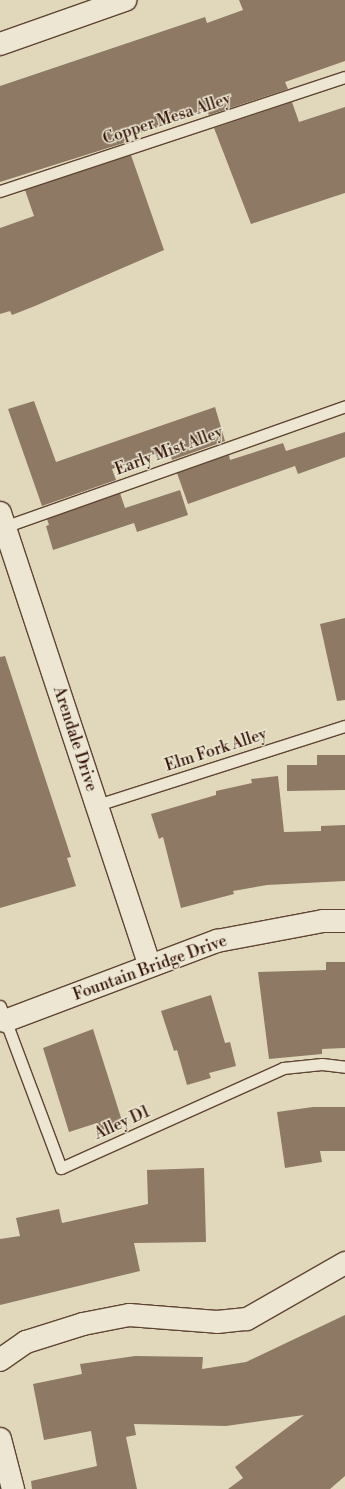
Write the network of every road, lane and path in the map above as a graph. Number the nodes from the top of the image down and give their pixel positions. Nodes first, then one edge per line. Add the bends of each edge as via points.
1 (125, 0) edge
2 (0, 44) edge
3 (345, 77) edge
4 (0, 191) edge
5 (345, 406) edge
6 (2, 520) edge
7 (345, 726) edge
8 (96, 805) junction
9 (345, 921) edge
10 (150, 966) junction
11 (2, 1013) edge
12 (345, 1067) edge
13 (345, 1263) edge
14 (0, 1360) edge
15 (0, 1439) edge
16 (14, 1489) edge

1 - 2 street
3 - 4 lane, Copper Mesa Alley
5 - 6 lane, Early Mist Alley
6 - 8 street, Arendale Drive
7 - 8 lane, Elm Fork Alley
8 - 10 street, Arendale Drive
9 - 10 street, Fountain Bridge Drive via 323,921 217,941
10 - 11 street, Fountain Bridge Drive
11 - 12 lane, Alley D1 via 61,1168 283,1068 322,1064
13 - 14 street via 247,1319 218,1322 129,1315 83,1324 26,1342
15 - 16 street

